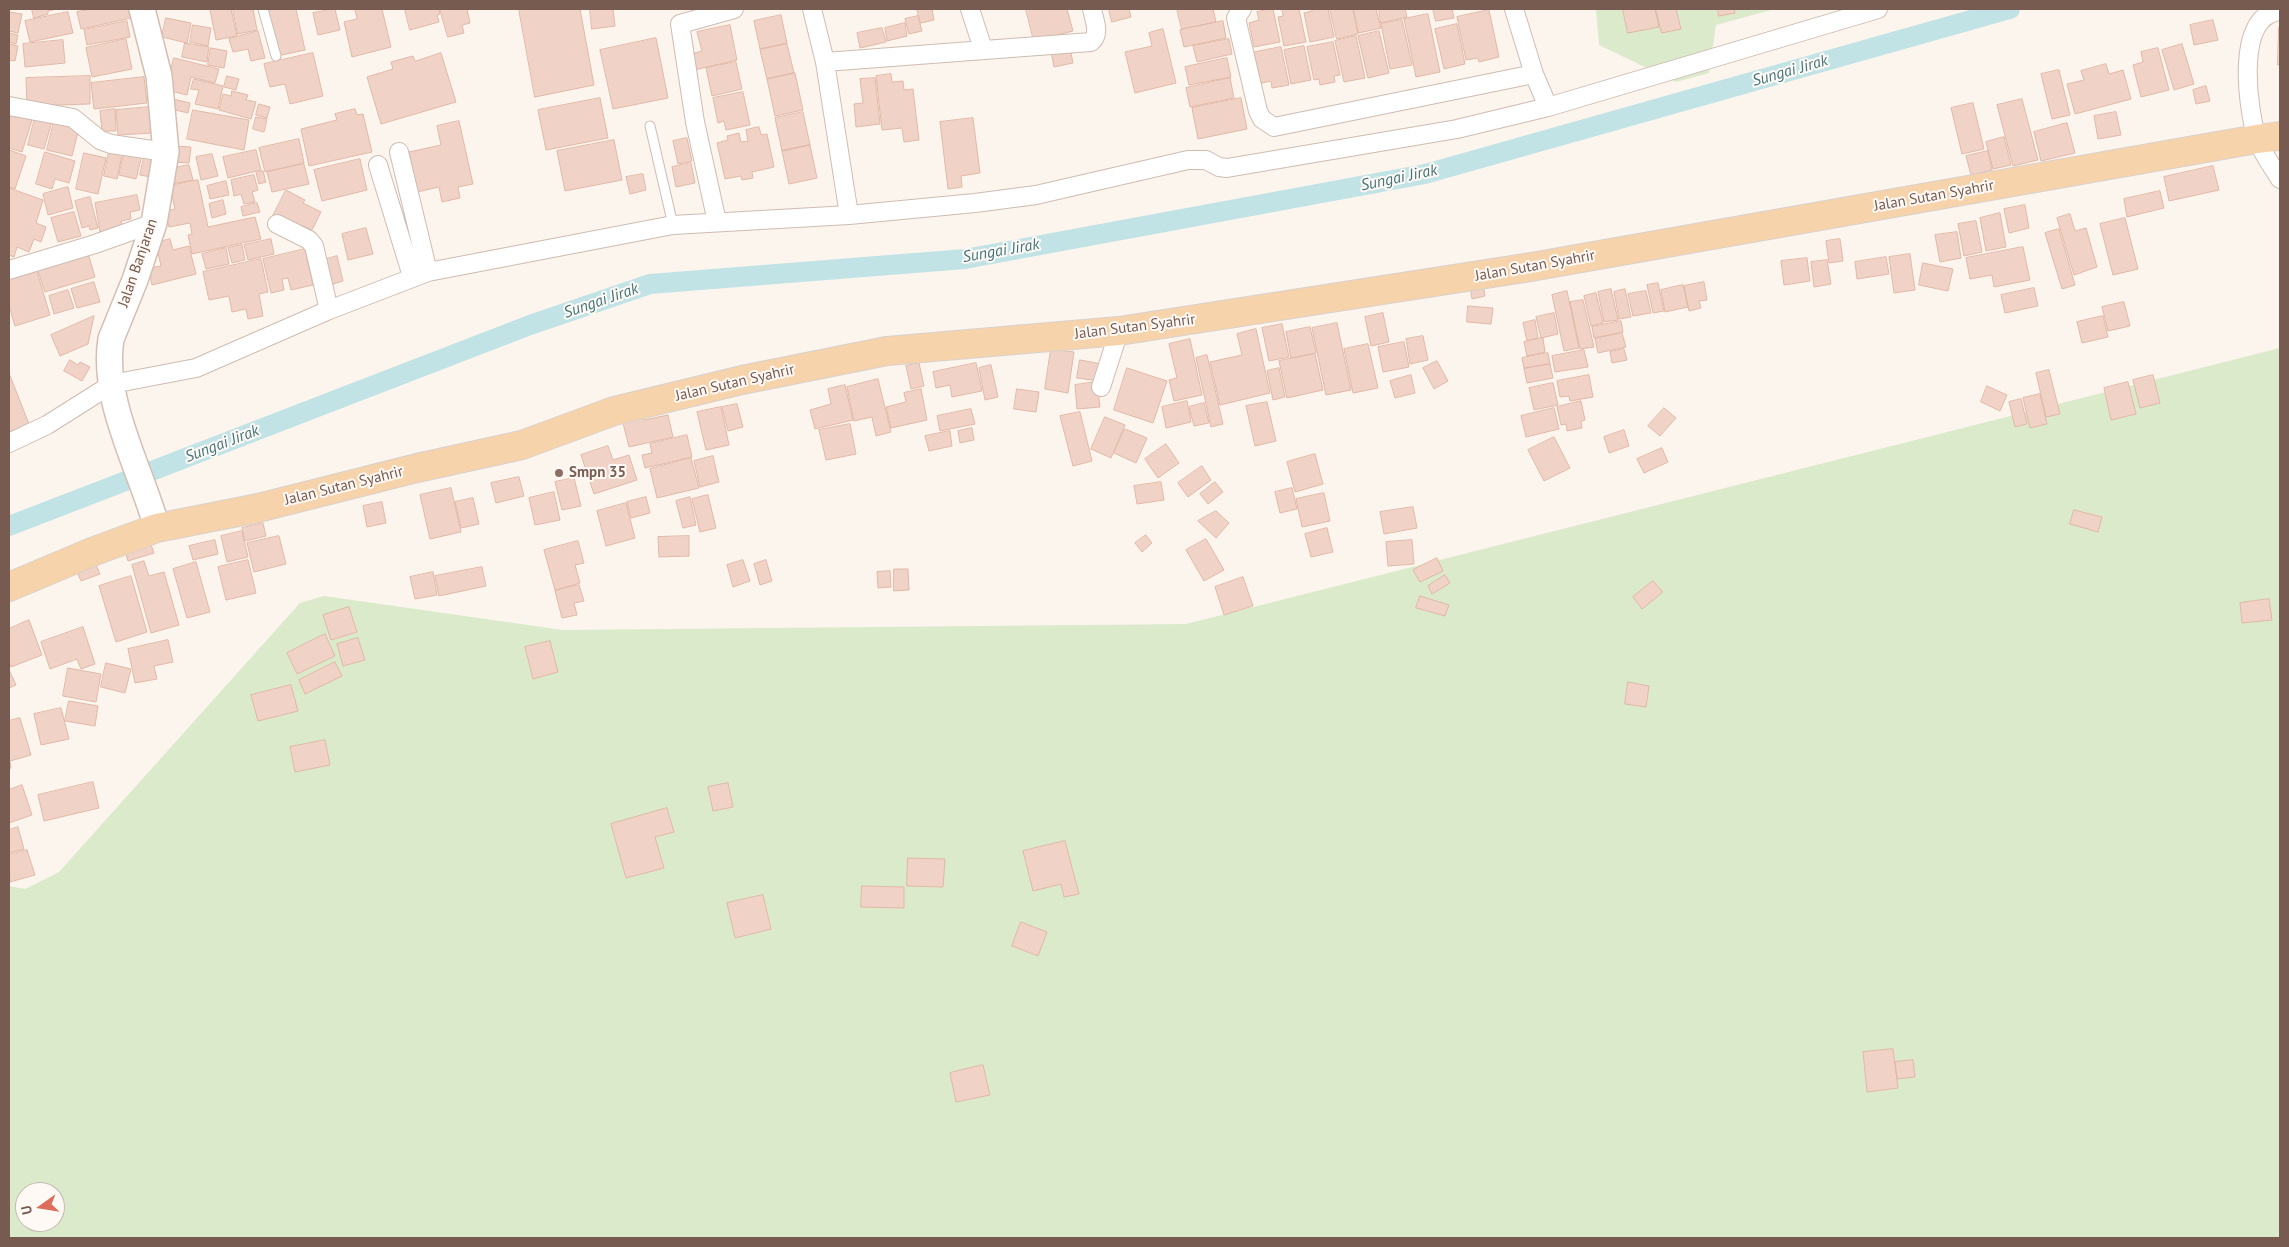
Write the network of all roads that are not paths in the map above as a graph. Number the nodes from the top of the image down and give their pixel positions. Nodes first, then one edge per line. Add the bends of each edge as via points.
1 (263, 9) edge
2 (734, 9) edge
3 (812, 9) edge
4 (970, 9) edge
5 (1092, 9) edge
6 (1241, 9) edge
7 (1514, 9) edge
8 (1878, 9) edge
9 (147, 10) edge
10 (2280, 11) edge
11 (1845, 13) edge
12 (678, 16) edge
13 (984, 49) junction
14 (276, 56) dead end
15 (825, 62) junction
16 (1534, 74) junction
17 (9, 106) edge
18 (1548, 107) junction
19 (650, 126) dead end
20 (2269, 138) edge
21 (166, 152) junction
22 (399, 152) dead end
23 (378, 165) dead end
24 (2280, 179) edge
25 (850, 215) junction
26 (717, 222) junction
27 (154, 223) junction
28 (278, 224) dead end
29 (673, 225) junction
30 (9, 270) edge
31 (420, 274) junction
32 (329, 310) junction
33 (1119, 331) junction
34 (1101, 388) dead end
35 (112, 391) junction
36 (9, 443) edge
37 (156, 521) junction
38 (9, 587) edge

1 - 14 lane
2 - 12 street
3 - 15 street
4 - 13 street
5 - 13 street via 1097,31 1091,42
6 - 16 street via 1236,18 1258,110 1262,119 1274,127
7 - 16 street
8 - 11 street
9 - 21 street, Jalan Banjaran via 159,76
10 - 20 street via 2273,12 2258,25 2250,44 2247,83
11 - 18 street
12 - 26 street via 695,122
13 - 15 street
15 - 25 street
16 - 18 street
17 - 21 street via 73,118 100,140 111,144
18 - 25 street via 1457,129 1244,166 1222,168 1206,160 1188,160 1036,195
19 - 29 lane
20 - 24 street
20 - 33 main road, Jalan Sutan Syahrir via 1531,267
21 - 27 street, Jalan Banjaran
22 - 31 street
23 - 31 street
25 - 26 street
26 - 29 street
27 - 30 street
27 - 35 street, Jalan Banjaran via 111,339
28 - 32 street via 309,240 314,246
29 - 31 street
31 - 32 street
32 - 35 street via 196,368
33 - 34 street
33 - 37 main road, Jalan Sutan Syahrir via 886,352 742,380 614,411 522,445 258,508
35 - 36 street
35 - 37 street, Jalan Banjaran
37 - 38 main road, Jalan Sutan Syahrir

